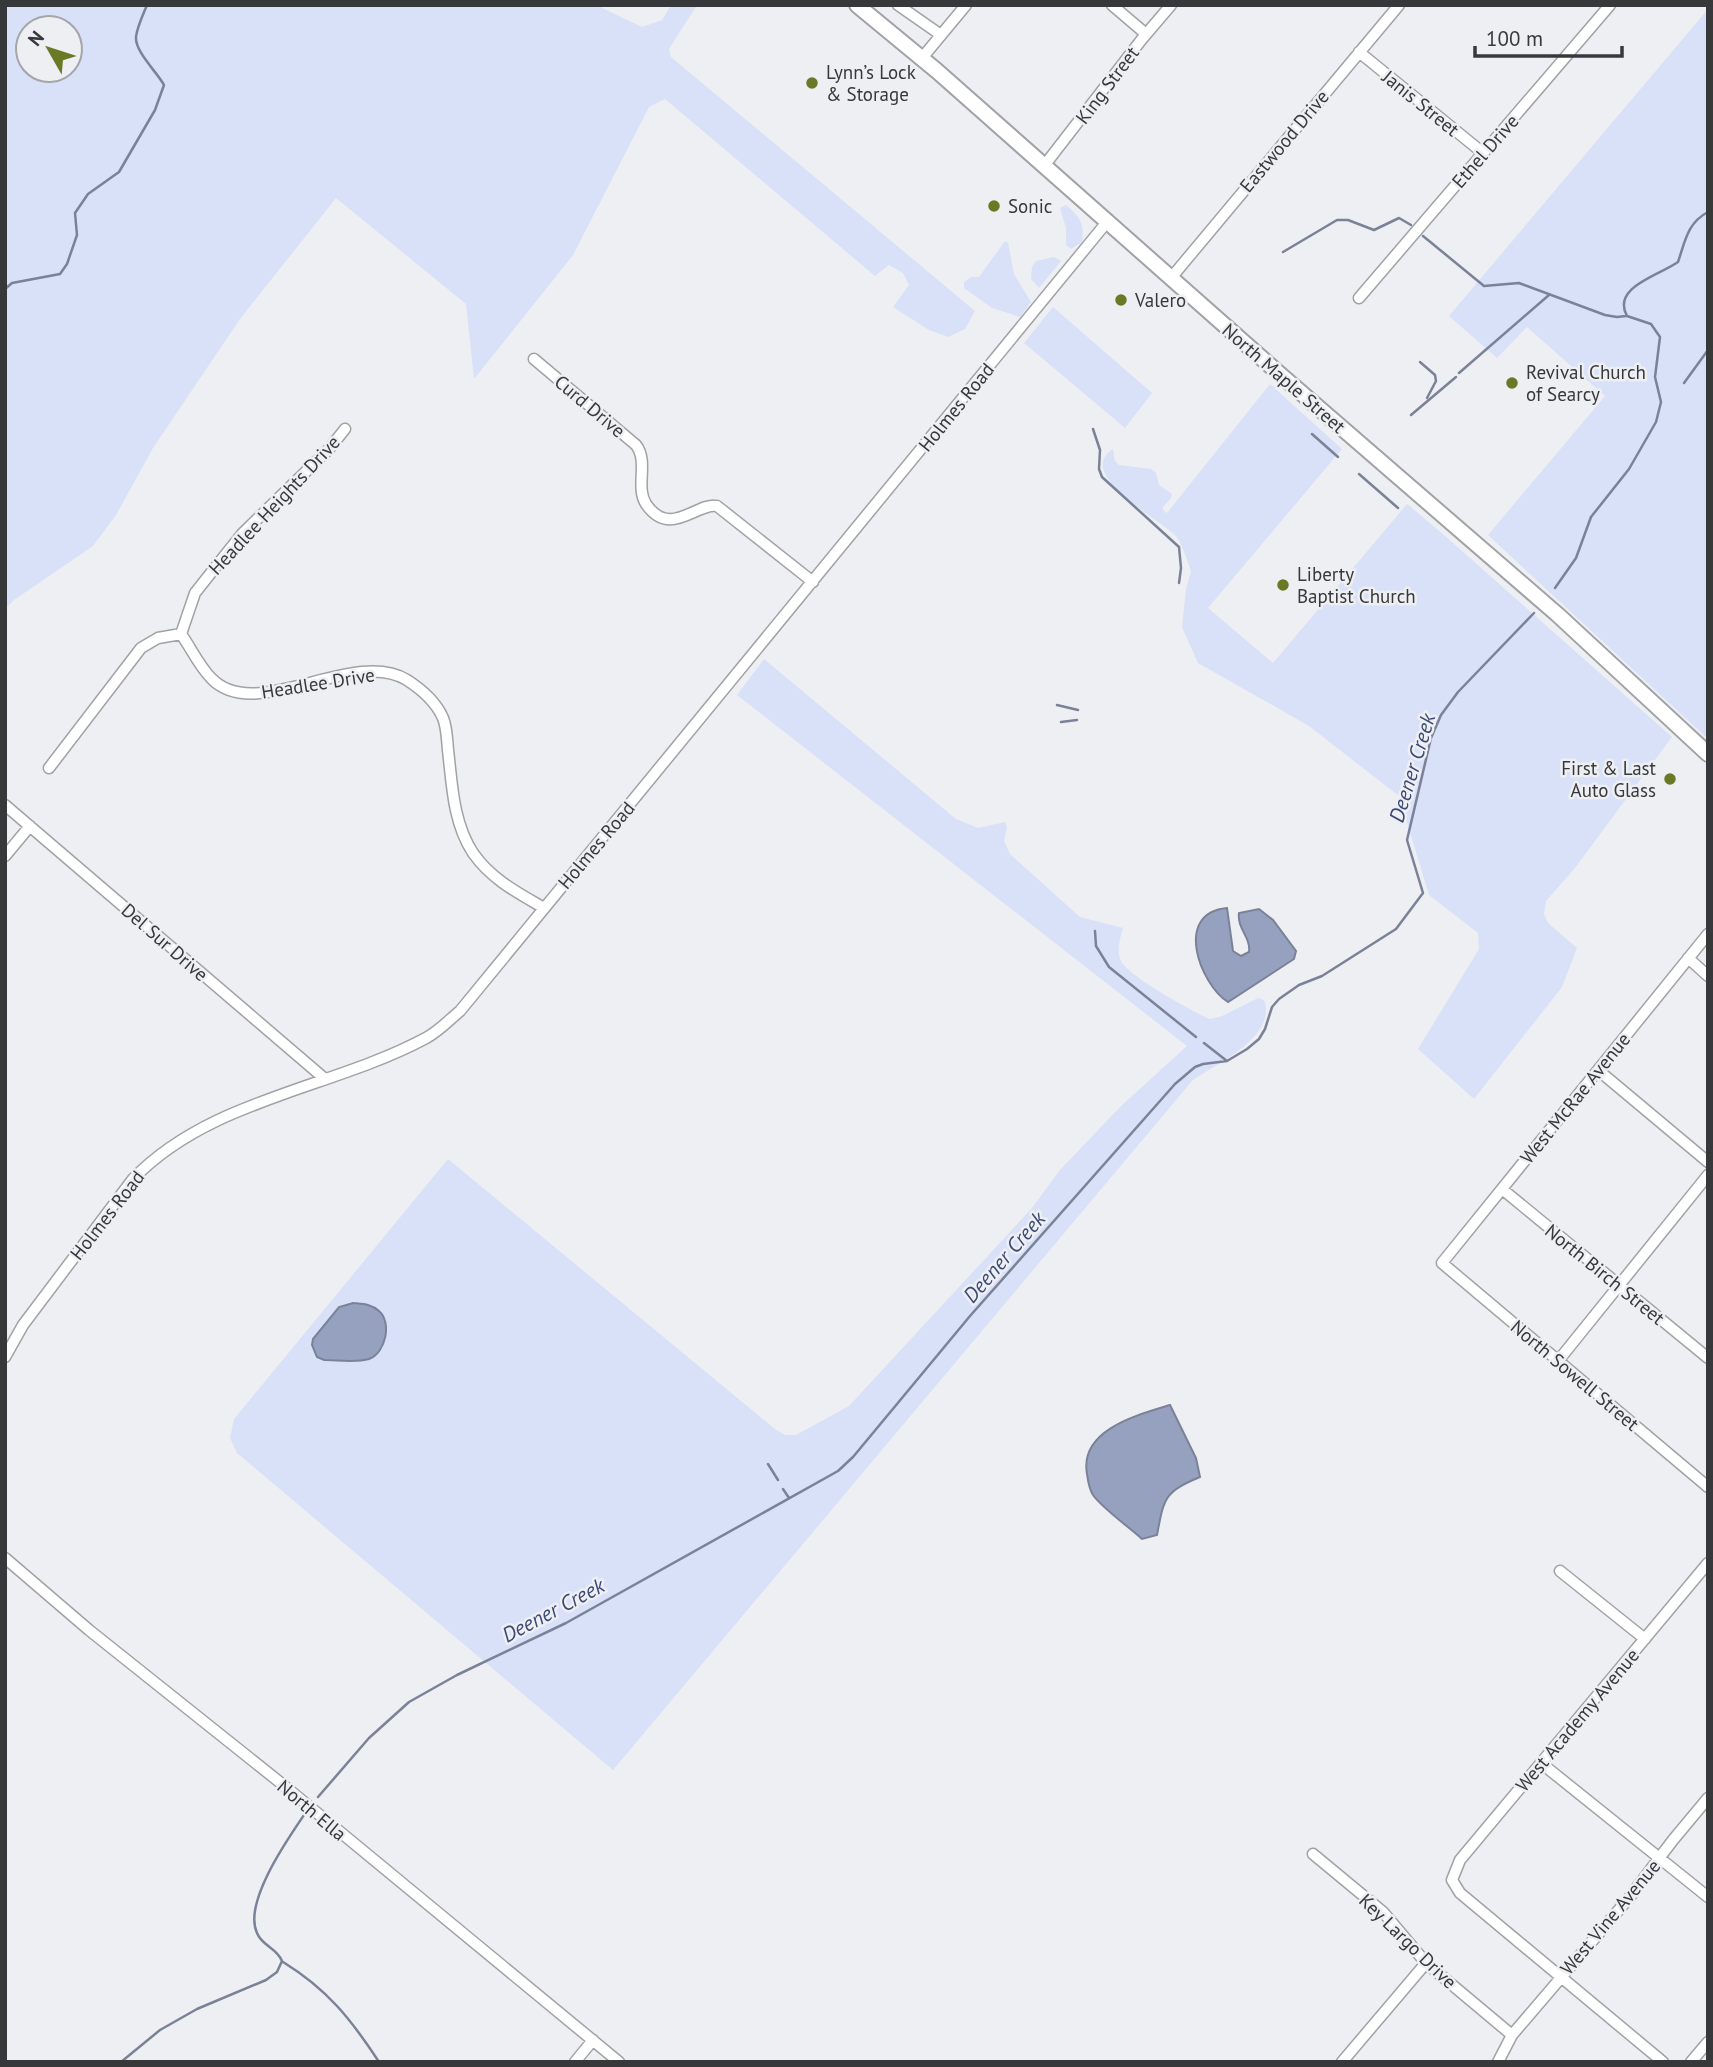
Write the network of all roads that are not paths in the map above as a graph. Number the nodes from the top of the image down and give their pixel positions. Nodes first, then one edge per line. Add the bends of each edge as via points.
1 (857, 5) edge
2 (898, 5) edge
3 (966, 5) edge
4 (1112, 5) edge
5 (1171, 5) edge
6 (1399, 5) edge
7 (1610, 5) edge
8 (1146, 34) junction
9 (941, 35) junction
10 (1359, 52) junction
11 (922, 58) junction
12 (1483, 153) junction
13 (1044, 166) junction
14 (1107, 222) junction
15 (1171, 278) junction
16 (1360, 298) dead end
17 (534, 359) dead end
18 (345, 429) dead end
19 (813, 582) junction
20 (181, 634) junction
21 (1708, 754) edge
22 (49, 768) dead end
23 (5, 805) edge
24 (30, 826) junction
25 (5, 856) edge
26 (544, 908) junction
27 (1708, 934) edge
28 (1688, 958) junction
29 (1708, 976) edge
30 (1598, 1070) junction
31 (325, 1080) junction
32 (1708, 1162) edge
33 (1708, 1175) edge
34 (1502, 1189) junction
35 (1442, 1263) joint
36 (1619, 1284) junction
37 (5, 1357) edge
38 (1708, 1358) edge
39 (1558, 1360) junction
40 (1708, 1487) edge
41 (5, 1559) edge
42 (1708, 1563) edge
43 (1560, 1571) dead end
44 (1644, 1639) junction
45 (1541, 1763) junction
46 (1708, 1798) edge
47 (1313, 1854) dead end
48 (1659, 1858) junction
49 (1708, 1897) edge
50 (1426, 1963) junction
51 (1560, 1977) junction
52 (1512, 2035) junction
53 (593, 2040) junction
54 (1708, 2042) edge
55 (575, 2062) edge
56 (619, 2062) edge
57 (1342, 2062) edge
58 (1498, 2062) edge
59 (1663, 2062) edge
60 (1691, 2062) edge

1 - 11 main road, North Maple Street
2 - 9 street
3 - 9 street
4 - 8 street
5 - 8 street, King Street
6 - 10 street, Eastwood Drive
7 - 12 street, Ethel Drive
8 - 13 street, King Street
9 - 11 street
10 - 12 street, Janis Street
10 - 15 street, Eastwood Drive
11 - 13 main road, North Maple Street
12 - 16 street, Ethel Drive
13 - 14 main road, North Maple Street
14 - 15 main road, North Maple Street
14 - 19 street, Holmes Road
15 - 21 main road, North Maple Street via 1558,615
17 - 19 street, Curd Drive via 636,445 641,455 644,502 654,512 677,519 717,506
18 - 20 street, Headlee Heights Drive via 214,569 195,593
19 - 26 street, Holmes Road
20 - 22 street via 158,638 141,648
20 - 26 street, Headlee Drive via 211,678 237,692 270,692 361,672 386,672 405,679 435,704 443,717 454,802 471,850 495,877
23 - 24 street, Del Sur Drive
24 - 25 street
24 - 31 street, Del Sur Drive
26 - 31 street, Holmes Road via 460,1011 429,1037
27 - 28 street, West McRae Avenue
28 - 29 street
28 - 30 street, West McRae Avenue
30 - 32 street
30 - 34 street, West McRae Avenue
31 - 37 street, Holmes Road via 200,1129 147,1164 23,1325
33 - 36 street
34 - 35 street, West McRae Avenue
34 - 36 street, North Birch Street
35 - 39 street, North Sowell Street
36 - 38 street, North Birch Street
36 - 39 street
39 - 40 street, North Sowell Street
41 - 53 street, North Ella
42 - 44 street, West Academy Avenue
43 - 44 street
44 - 45 street, West Academy Avenue
45 - 48 street
45 - 51 street, West Academy Avenue via 1460,1860 1452,1880 1460,1893
46 - 48 street, West Vine Avenue
47 - 50 street, Key Largo Drive via 1383,1912
48 - 49 street
48 - 51 street, West Vine Avenue
50 - 52 street, Key Largo Drive
50 - 57 street
51 - 52 street, West Vine Avenue
51 - 59 street
52 - 58 street
53 - 55 street
53 - 56 street, North Ella
54 - 60 street

